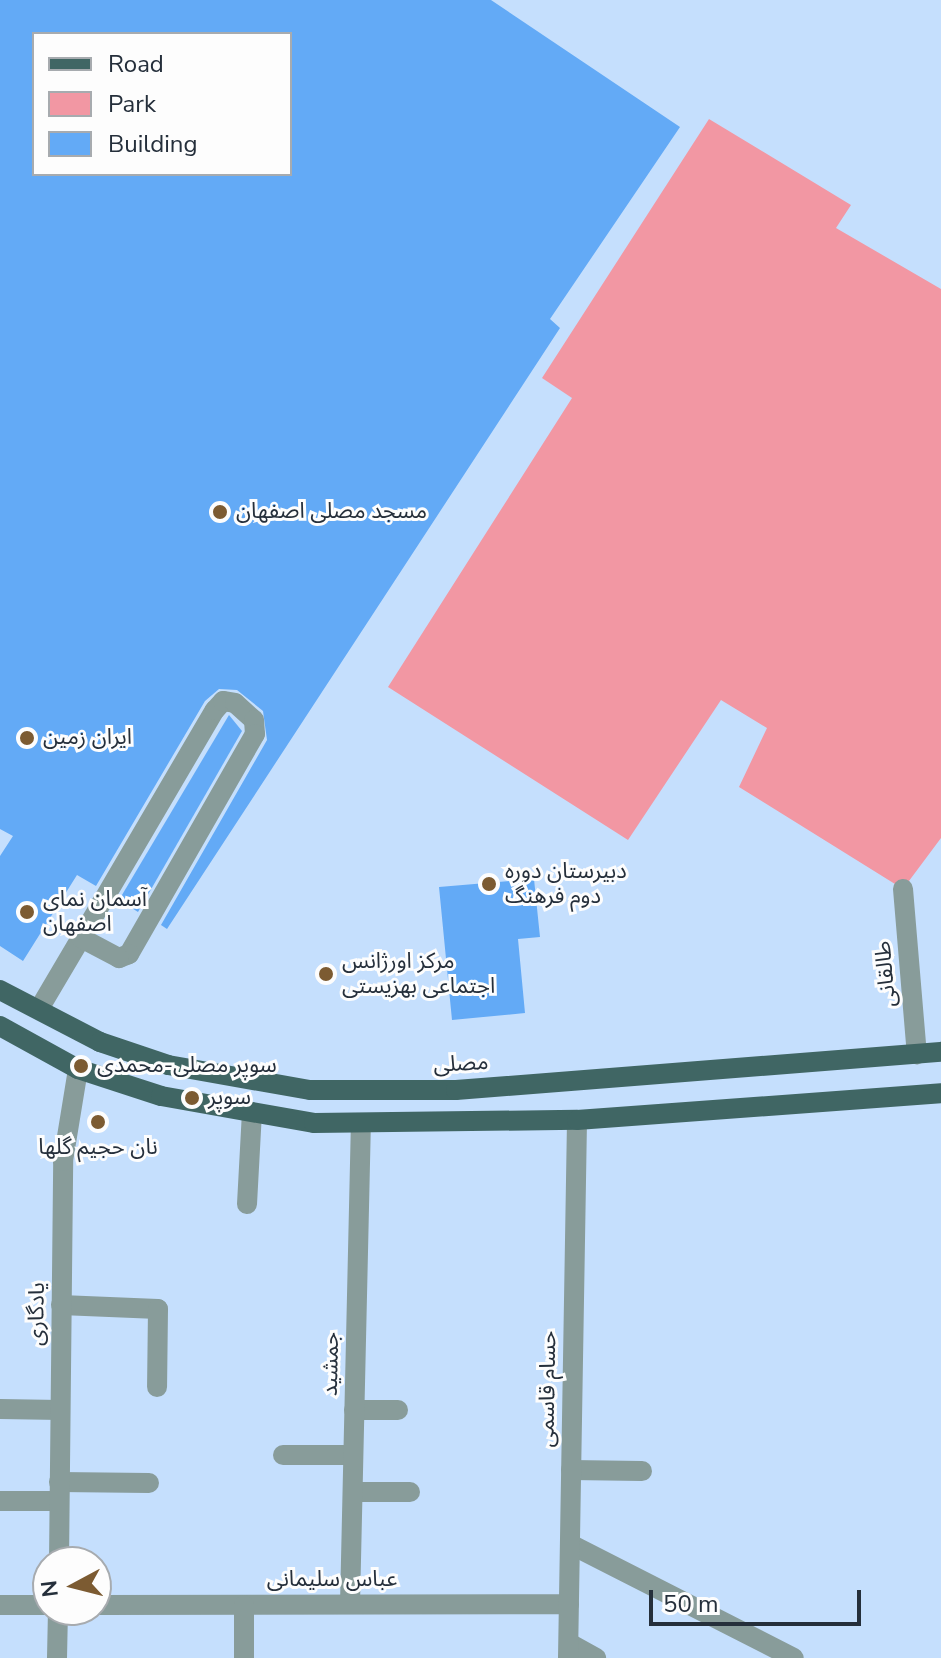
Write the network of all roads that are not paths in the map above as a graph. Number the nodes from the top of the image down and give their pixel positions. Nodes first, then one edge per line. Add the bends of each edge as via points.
1 (903, 889) dead end
2 (81, 938) junction
3 (0, 990) edge
4 (39, 1009) junction
5 (0, 1026) edge
6 (941, 1052) edge
7 (917, 1054) junction
8 (78, 1069) junction
9 (941, 1093) edge
10 (252, 1113) junction
11 (577, 1120) junction
12 (361, 1125) junction
13 (247, 1204) dead end
14 (61, 1305) junction
15 (157, 1387) dead end
16 (0, 1409) edge
17 (60, 1410) junction
18 (354, 1410) junction
19 (398, 1410) dead end
20 (283, 1455) dead end
21 (353, 1455) junction
22 (571, 1470) junction
23 (642, 1471) dead end
24 (149, 1483) dead end
25 (59, 1492) junction
26 (353, 1492) junction
27 (410, 1492) dead end
28 (0, 1501) edge
29 (570, 1544) junction
30 (59, 1546) edge
31 (350, 1604) junction
32 (569, 1604) junction
33 (0, 1605) edge
34 (32, 1605) edge
35 (112, 1605) edge
36 (244, 1605) junction
37 (58, 1626) edge
38 (568, 1651) edge
39 (57, 1658) edge
40 (244, 1658) edge
41 (596, 1658) edge
42 (794, 1658) edge

1 - 7 street, طالقانی
2 - 2 street via 215,710 223,701 235,703 254,720 255,734 129,954 119,958
2 - 4 street
3 - 4 main road, مصلی
4 - 7 main road, مصلی via 100,1042 168,1065 310,1090 456,1090
5 - 8 main road
6 - 7 main road, مصلی
8 - 10 main road via 161,1096
8 - 14 street, یادگاری via 63,1161
9 - 11 main road
10 - 12 main road
10 - 13 street
11 - 12 main road
11 - 22 street, حسام قاسمی
12 - 18 street, جمشید
14 - 15 street via 158,1309
14 - 17 street, یادگاری
16 - 17 street
17 - 25 street, یادگاری
18 - 19 street
18 - 21 street, جمشید
20 - 21 street
21 - 26 street, جمشید
22 - 23 street
22 - 29 street, حسام قاسمی
24 - 25 street
25 - 28 street
25 - 30 street, یادگاری
26 - 27 street
26 - 31 street, جمشید
29 - 32 street, حسام قاسمی
29 - 42 street
31 - 32 street, عباس سلیمانی
31 - 36 street, عباس سلیمانی
32 - 38 street, حسام قاسمی
33 - 34 street
35 - 36 street, عباس سلیمانی
36 - 40 street
37 - 39 street
38 - 41 street

